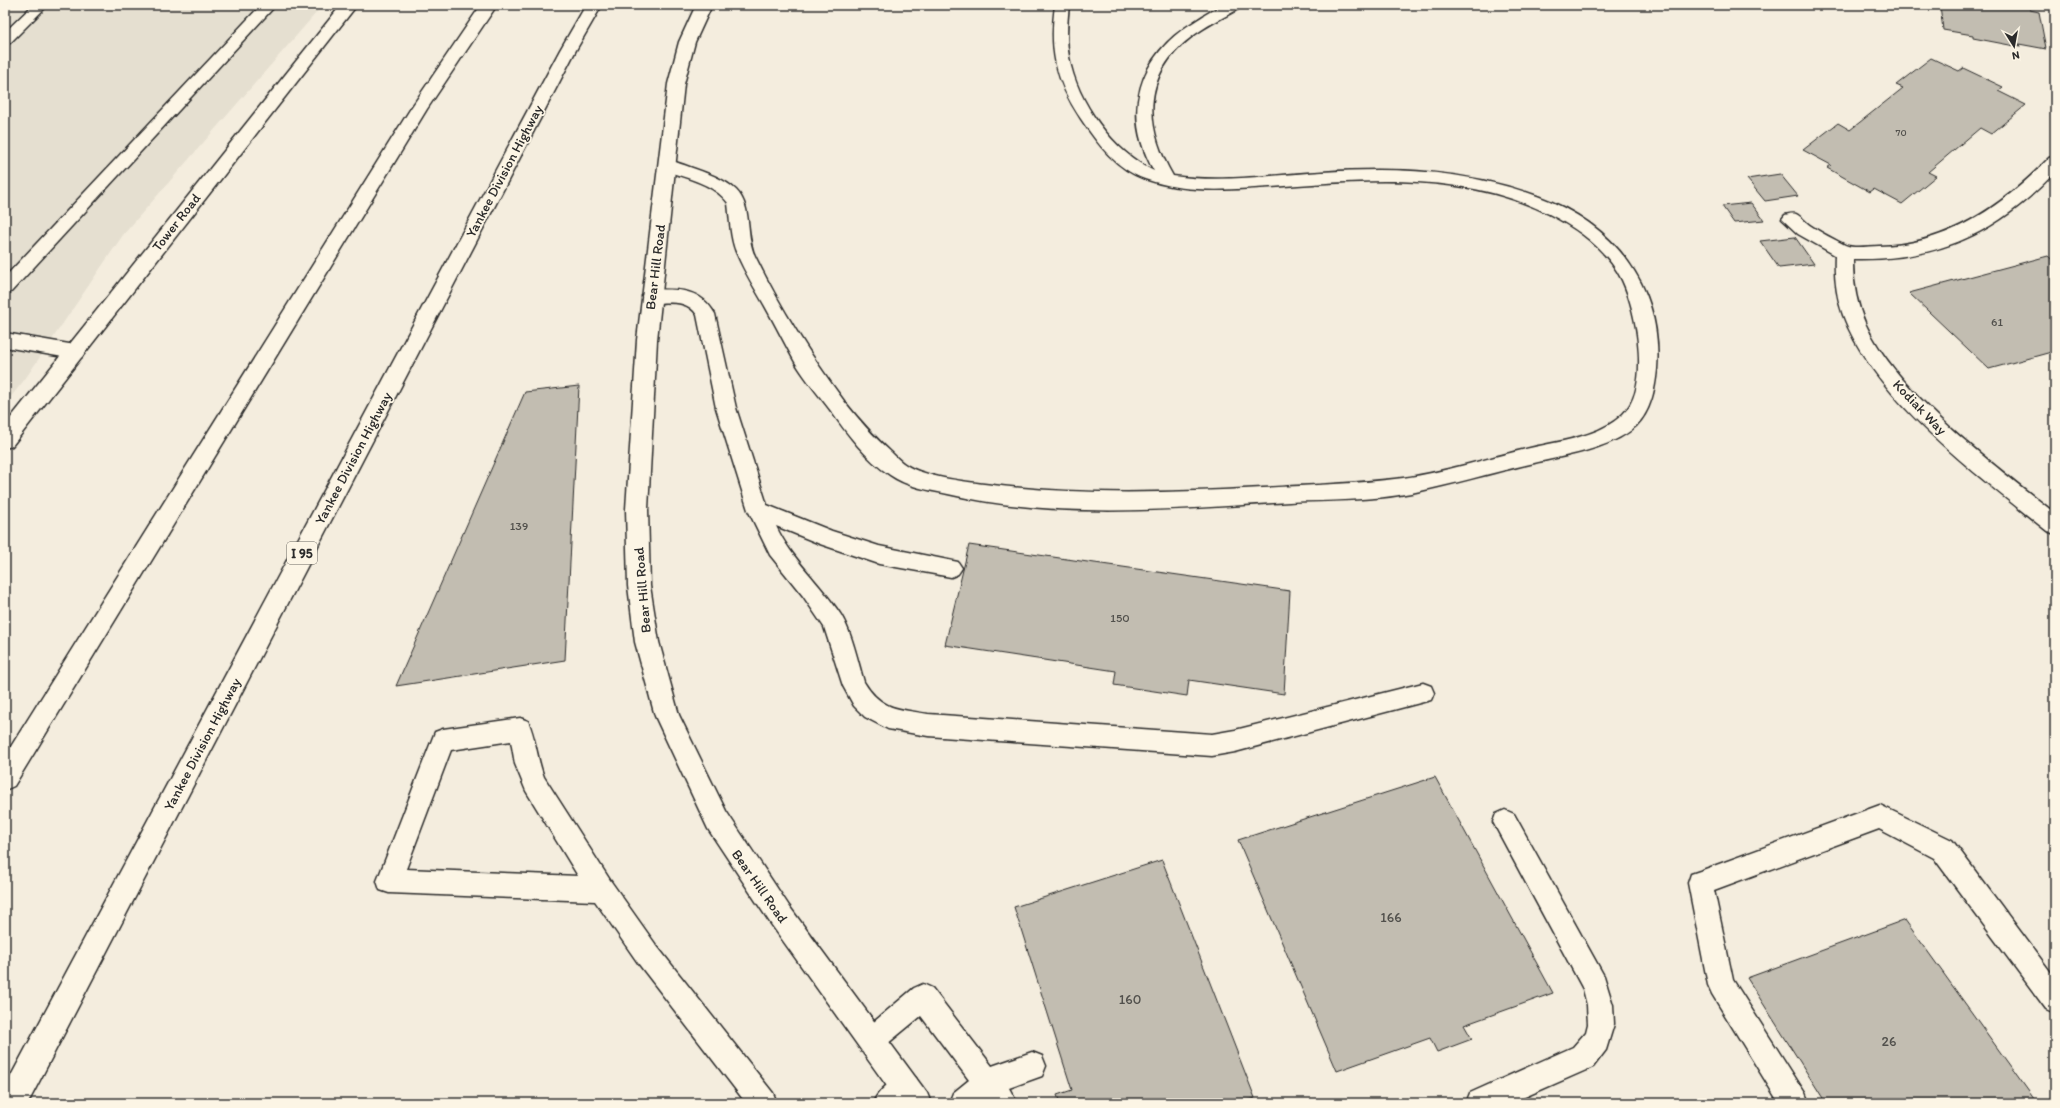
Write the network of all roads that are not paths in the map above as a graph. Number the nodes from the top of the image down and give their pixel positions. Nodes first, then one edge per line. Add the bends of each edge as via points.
1 (41, 5) edge
2 (269, 5) edge
3 (350, 5) edge
4 (489, 5) edge
5 (594, 5) edge
6 (704, 5) edge
7 (1062, 5) edge
8 (1235, 5) edge
9 (5, 40) edge
10 (2055, 162) edge
11 (667, 165) junction
12 (1167, 180) junction
13 (1791, 219) dead end
14 (1844, 252) junction
15 (5, 288) edge
16 (651, 296) junction
17 (5, 340) edge
18 (75, 352) junction
19 (5, 440) edge
20 (758, 510) junction
21 (2055, 525) edge
22 (951, 568) dead end
23 (1423, 693) dead end
24 (5, 778) edge
25 (1505, 822) dead end
26 (601, 889) junction
27 (2055, 1000) edge
28 (872, 1040) junction
29 (1032, 1066) dead end
30 (987, 1082) junction
31 (903, 1098) edge
32 (12, 1103) edge
33 (763, 1103) edge
34 (963, 1103) edge
35 (1003, 1103) edge
36 (1480, 1103) edge
37 (1795, 1103) edge

1 - 9 lane
2 - 15 lane
3 - 18 main road, Tower Road
4 - 24 main road via 419,108
5 - 32 main road, Yankee Division Highway / I 95 via 560,64
6 - 11 main road, Bear Hill Road via 687,42 676,84
7 - 12 lane via 1059,31 1062,64 1073,95 1108,145 1124,161 1136,170
8 - 12 lane via 1183,36 1168,49 1149,80 1143,118 1146,138
10 - 14 main road via 2034,184 1969,231 1904,251
11 - 12 lane via 716,184 731,195 736,202 743,250 804,361 844,416 881,456 899,471 942,486 1027,498 1104,502 1191,500 1378,489 1441,479 1602,436 1635,416 1643,401 1649,364 1649,343 1632,282 1606,245 1573,220 1540,202 1464,180 1428,175 1390,174 1219,183
11 - 16 main road, Bear Hill Road
13 - 14 main road via 1804,230
14 - 21 main road, Kodiak Way via 1844,286 1848,301 1860,333 1881,364 1909,397 1954,441
16 - 20 lane via 681,297 699,303 703,308 726,408
16 - 28 main road, Bear Hill Road via 638,466 637,528 641,605 646,642 655,678 676,737 717,820 780,915
17 - 18 lane
18 - 19 main road, Tower Road
20 - 22 lane via 827,538 879,555
20 - 23 lane via 777,549 812,590 834,623 854,686 862,699 873,710 888,718 928,725 1212,744 1235,741
25 - 36 lane via 1595,985 1601,1008 1601,1029 1594,1047 1583,1057
26 - 26 lane via 534,783 520,730 443,740 389,882
26 - 33 lane via 647,954
27 - 37 lane via 1943,849 1880,818 1700,883 1721,985
28 - 30 lane via 923,997
28 - 31 main road, Bear Hill Road
29 - 30 lane
30 - 34 lane
30 - 35 lane

